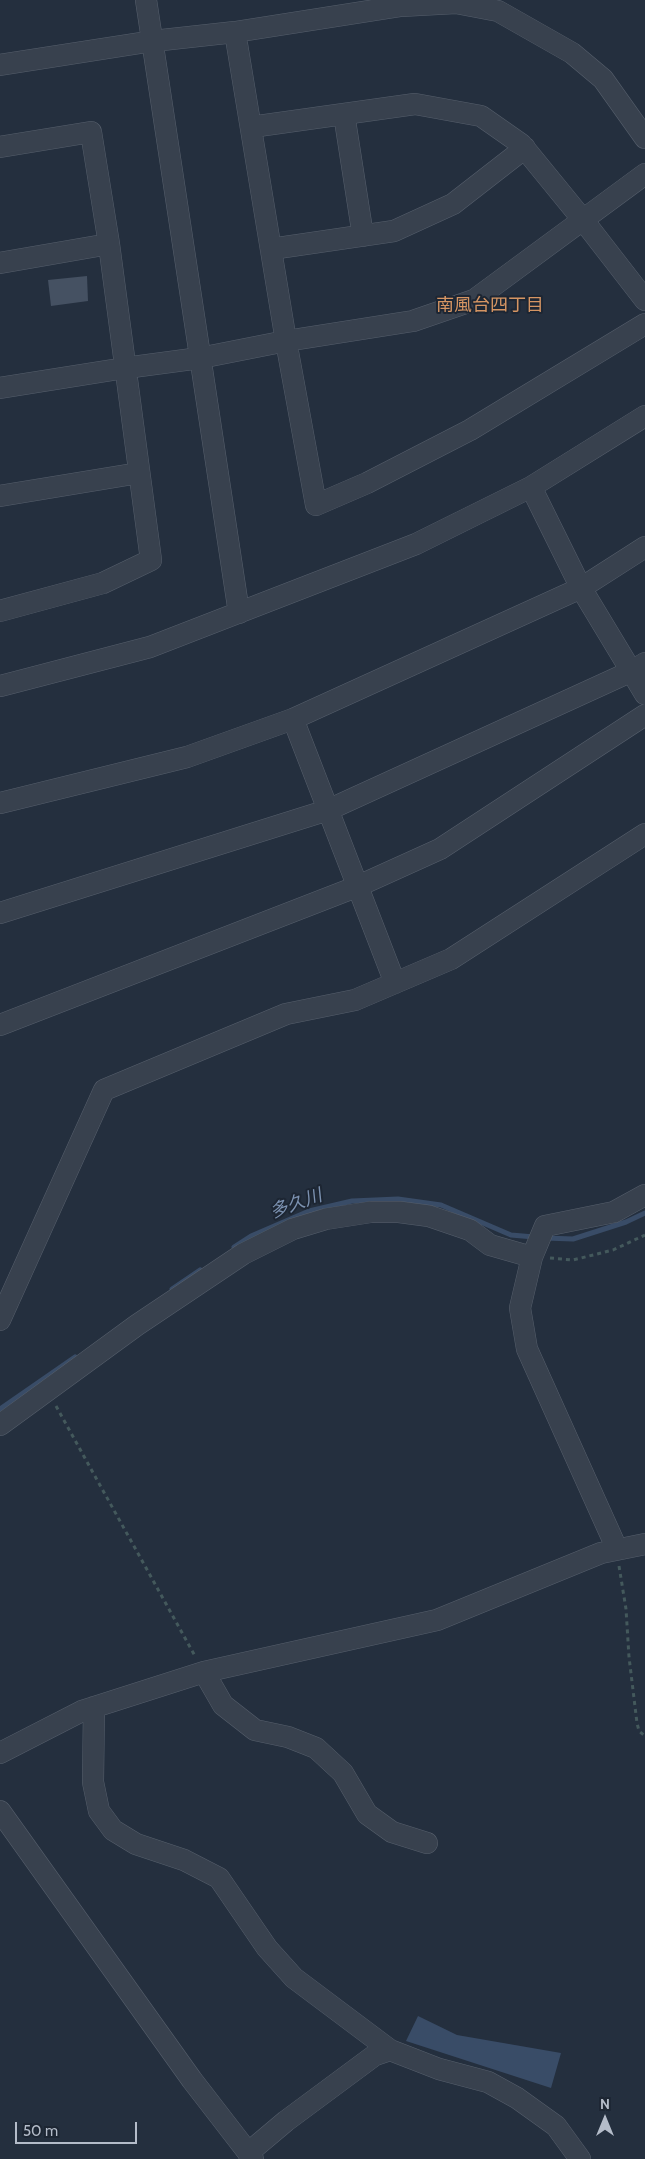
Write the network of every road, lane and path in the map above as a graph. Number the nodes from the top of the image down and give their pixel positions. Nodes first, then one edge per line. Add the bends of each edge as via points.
1 (146, 0) edge
2 (478, 4) edge
3 (373, 5) edge
4 (327, 9) edge
5 (236, 32) junction
6 (153, 40) junction
7 (0, 65) edge
8 (344, 114) junction
9 (251, 127) junction
10 (645, 138) edge
11 (0, 147) edge
12 (525, 148) junction
13 (645, 174) edge
14 (583, 220) junction
15 (363, 236) junction
16 (109, 244) junction
17 (271, 250) junction
18 (0, 263) edge
19 (645, 300) edge
20 (645, 324) edge
21 (286, 341) junction
22 (200, 358) junction
23 (124, 368) junction
24 (0, 388) edge
25 (645, 416) edge
26 (139, 473) junction
27 (531, 487) junction
28 (0, 496) edge
29 (645, 547) edge
30 (582, 588) junction
31 (0, 611) edge
32 (239, 613) junction
33 (639, 667) edge
34 (0, 686) edge
35 (645, 694) edge
36 (645, 715) edge
37 (293, 719) junction
38 (0, 803) edge
39 (328, 810) junction
40 (645, 834) edge
41 (356, 887) junction
42 (0, 913) edge
43 (395, 983) junction
44 (0, 1025) edge
45 (645, 1194) edge
46 (645, 1235) edge
47 (534, 1251) junction
48 (0, 1320) edge
49 (47, 1390) junction
50 (0, 1425) edge
51 (645, 1544) edge
52 (617, 1549) junction
53 (204, 1672) junction
54 (94, 1707) junction
55 (645, 1736) edge
56 (0, 1753) edge
57 (0, 1810) edge
58 (427, 1843) dead end
59 (390, 2050) junction
60 (250, 2156) edge
61 (580, 2159) edge

1 - 6 street
2 - 3 street
2 - 10 street via 498,11 572,53 603,79
3 - 4 street
4 - 5 street
5 - 6 street
5 - 9 street
6 - 7 street
6 - 22 street
8 - 9 street
8 - 12 street via 414,104 481,116
8 - 15 street
9 - 17 street
11 - 16 street via 91,132
12 - 14 street
12 - 15 street via 453,204 394,231
13 - 14 street
14 - 19 street
14 - 21 street via 474,300 413,321
15 - 17 street
16 - 18 street
16 - 23 street
17 - 21 street
20 - 21 street via 470,430 367,483 316,505
21 - 22 street
22 - 23 street
22 - 32 street
23 - 24 street
23 - 26 street
25 - 27 street
26 - 28 street
26 - 31 street via 151,560 104,583
27 - 30 street
27 - 32 street via 416,544
29 - 30 street
30 - 33 street
30 - 37 street
32 - 34 street via 150,647
33 - 35 street
33 - 39 street
36 - 41 street via 440,849
37 - 38 street via 187,757
37 - 39 street
39 - 41 street
39 - 42 street
40 - 43 street via 451,959
41 - 43 street
41 - 44 street
43 - 48 street via 355,1000 286,1014 104,1090
45 - 47 street via 614,1212 545,1226
46 - 47 path via 613,1250 573,1260
47 - 49 street via 490,1245 470,1230 429,1216 371,1212 326,1218 293,1229 243,1254
47 - 52 street via 520,1308 527,1349
49 - 50 street
49 - 53 path
51 - 52 street
52 - 53 street via 601,1552 437,1620
52 - 55 path via 637,1723
53 - 54 street
53 - 58 street via 223,1705 255,1730 316,1748 343,1773 367,1814 392,1832
54 - 56 street
54 - 59 street via 93,1782 99,1811 113,1830 136,1844 184,1860 219,1878 267,1948 294,1978
57 - 60 street via 192,2080
59 - 60 street via 375,2055 286,2121
59 - 61 street via 439,2069 488,2082 517,2098 556,2126

